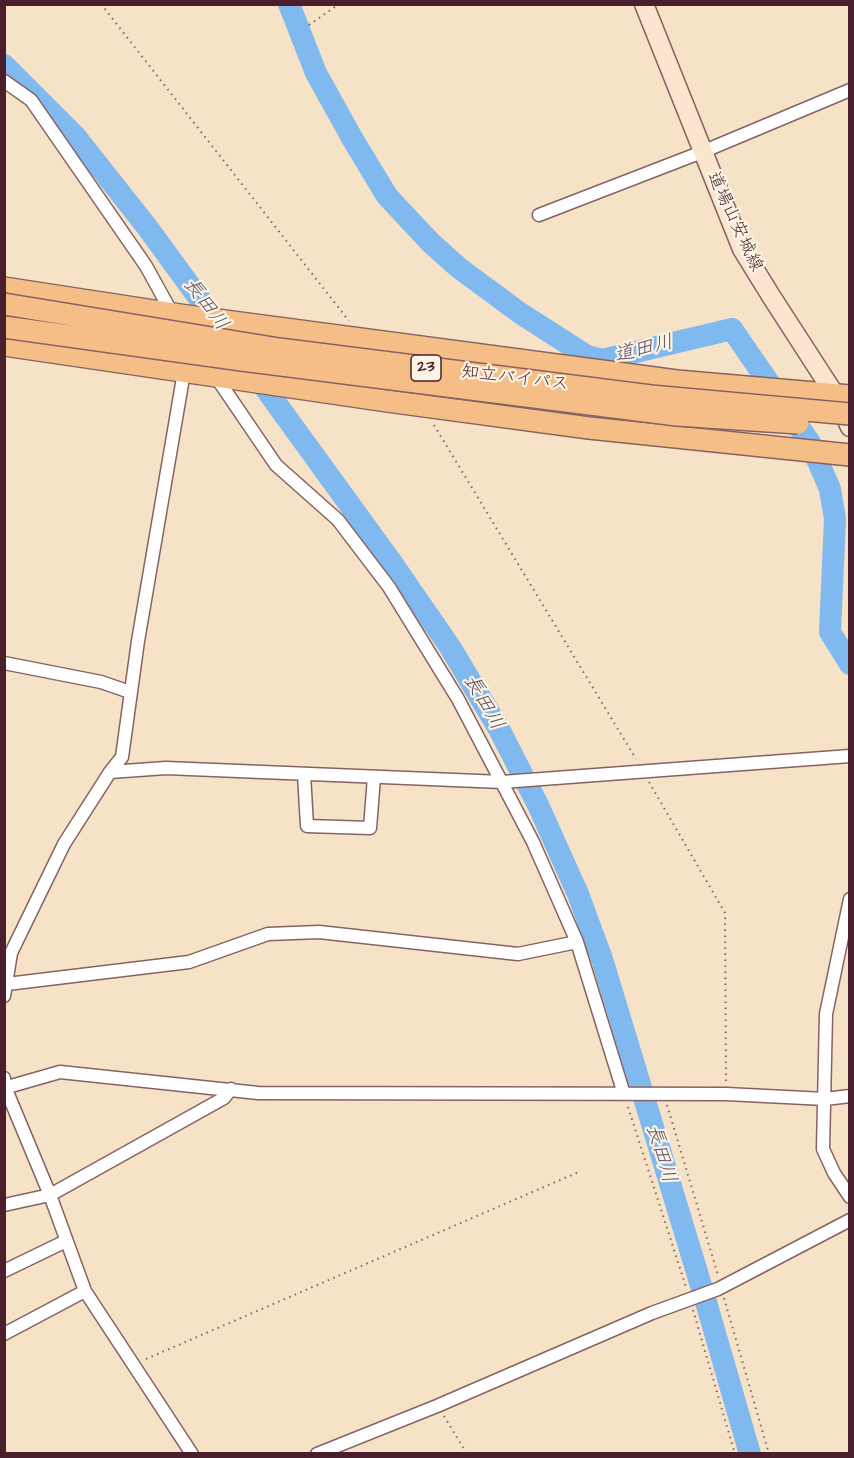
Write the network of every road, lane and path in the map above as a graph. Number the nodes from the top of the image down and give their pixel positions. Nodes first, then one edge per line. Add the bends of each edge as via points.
1 (101, 4) edge
2 (339, 4) edge
3 (644, 4) edge
4 (309, 25) dead end
5 (4, 81) edge
6 (849, 90) edge
7 (702, 152) junction
8 (538, 215) dead end
9 (4, 288) edge
10 (4, 304) edge
11 (176, 314) junction
12 (350, 323) dead end
13 (4, 327) edge
14 (4, 345) edge
15 (184, 372) junction
16 (216, 377) junction
17 (842, 395) edge
18 (849, 414) edge
19 (433, 424) dead end
20 (849, 427) edge
21 (849, 455) edge
22 (4, 663) edge
23 (130, 692) junction
24 (849, 756) edge
25 (643, 771) junction
26 (110, 772) junction
27 (304, 774) junction
28 (374, 777) junction
29 (502, 782) junction
30 (849, 899) edge
31 (577, 942) junction
32 (8, 952) edge
33 (6, 990) edge
34 (5, 1084) edge
35 (231, 1089) junction
36 (663, 1093) junction
37 (624, 1094) junction
38 (726, 1094) junction
39 (849, 1096) edge
40 (825, 1099) junction
41 (580, 1171) dead end
42 (50, 1195) junction
43 (849, 1197) edge
44 (4, 1205) edge
45 (849, 1220) edge
46 (66, 1242) junction
47 (4, 1270) edge
48 (720, 1288) junction
49 (85, 1291) junction
50 (689, 1298) junction
51 (4, 1334) edge
52 (134, 1365) junction
53 (437, 1406) junction
54 (192, 1454) edge
55 (316, 1454) edge
56 (467, 1454) edge
57 (735, 1454) edge
58 (769, 1454) edge

1 - 12 path
2 - 4 path
3 - 7 main road, 道場山安城線
5 - 11 street via 31,100
6 - 7 street
7 - 8 street
7 - 17 main road, 道場山安城線 via 742,249
9 - 11 highway, 23
10 - 18 highway, 知立バイパス / 23, bridge via 279,349 651,396
11 - 16 street
11 - 17 highway, 23 via 677,381
13 - 20 highway, 知立バイパス / 23, bridge via 677,415
14 - 15 highway, 23
15 - 16 highway, 23
15 - 23 street
16 - 21 highway, 23 via 589,428
16 - 29 street via 276,465 338,520 389,587 458,699
17 - 20 main road, 道場山安城線
19 - 25 path
22 - 23 street via 101,682
23 - 26 street via 122,758
24 - 25 street
25 - 29 street
25 - 38 path via 725,913
26 - 27 street via 166,768
26 - 32 street via 64,844
27 - 28 street
27 - 28 street via 307,826 370,828
28 - 29 street
29 - 31 street
30 - 40 street via 826,1014
31 - 33 street via 518,954 319,932 268,934 189,962
31 - 37 street
32 - 33 street
34 - 35 street via 60,1072
34 - 42 street
35 - 37 street via 258,1093
35 - 42 street via 224,1098
36 - 37 street
36 - 38 street
36 - 48 path
37 - 50 path
38 - 40 street
39 - 40 street
40 - 43 street via 823,1149
41 - 52 path
42 - 44 street
42 - 46 street
45 - 48 street
46 - 47 street
46 - 49 street
48 - 50 street
48 - 58 path
49 - 51 street
49 - 52 street
50 - 53 street
50 - 57 path
52 - 54 street
53 - 55 street
53 - 56 path

